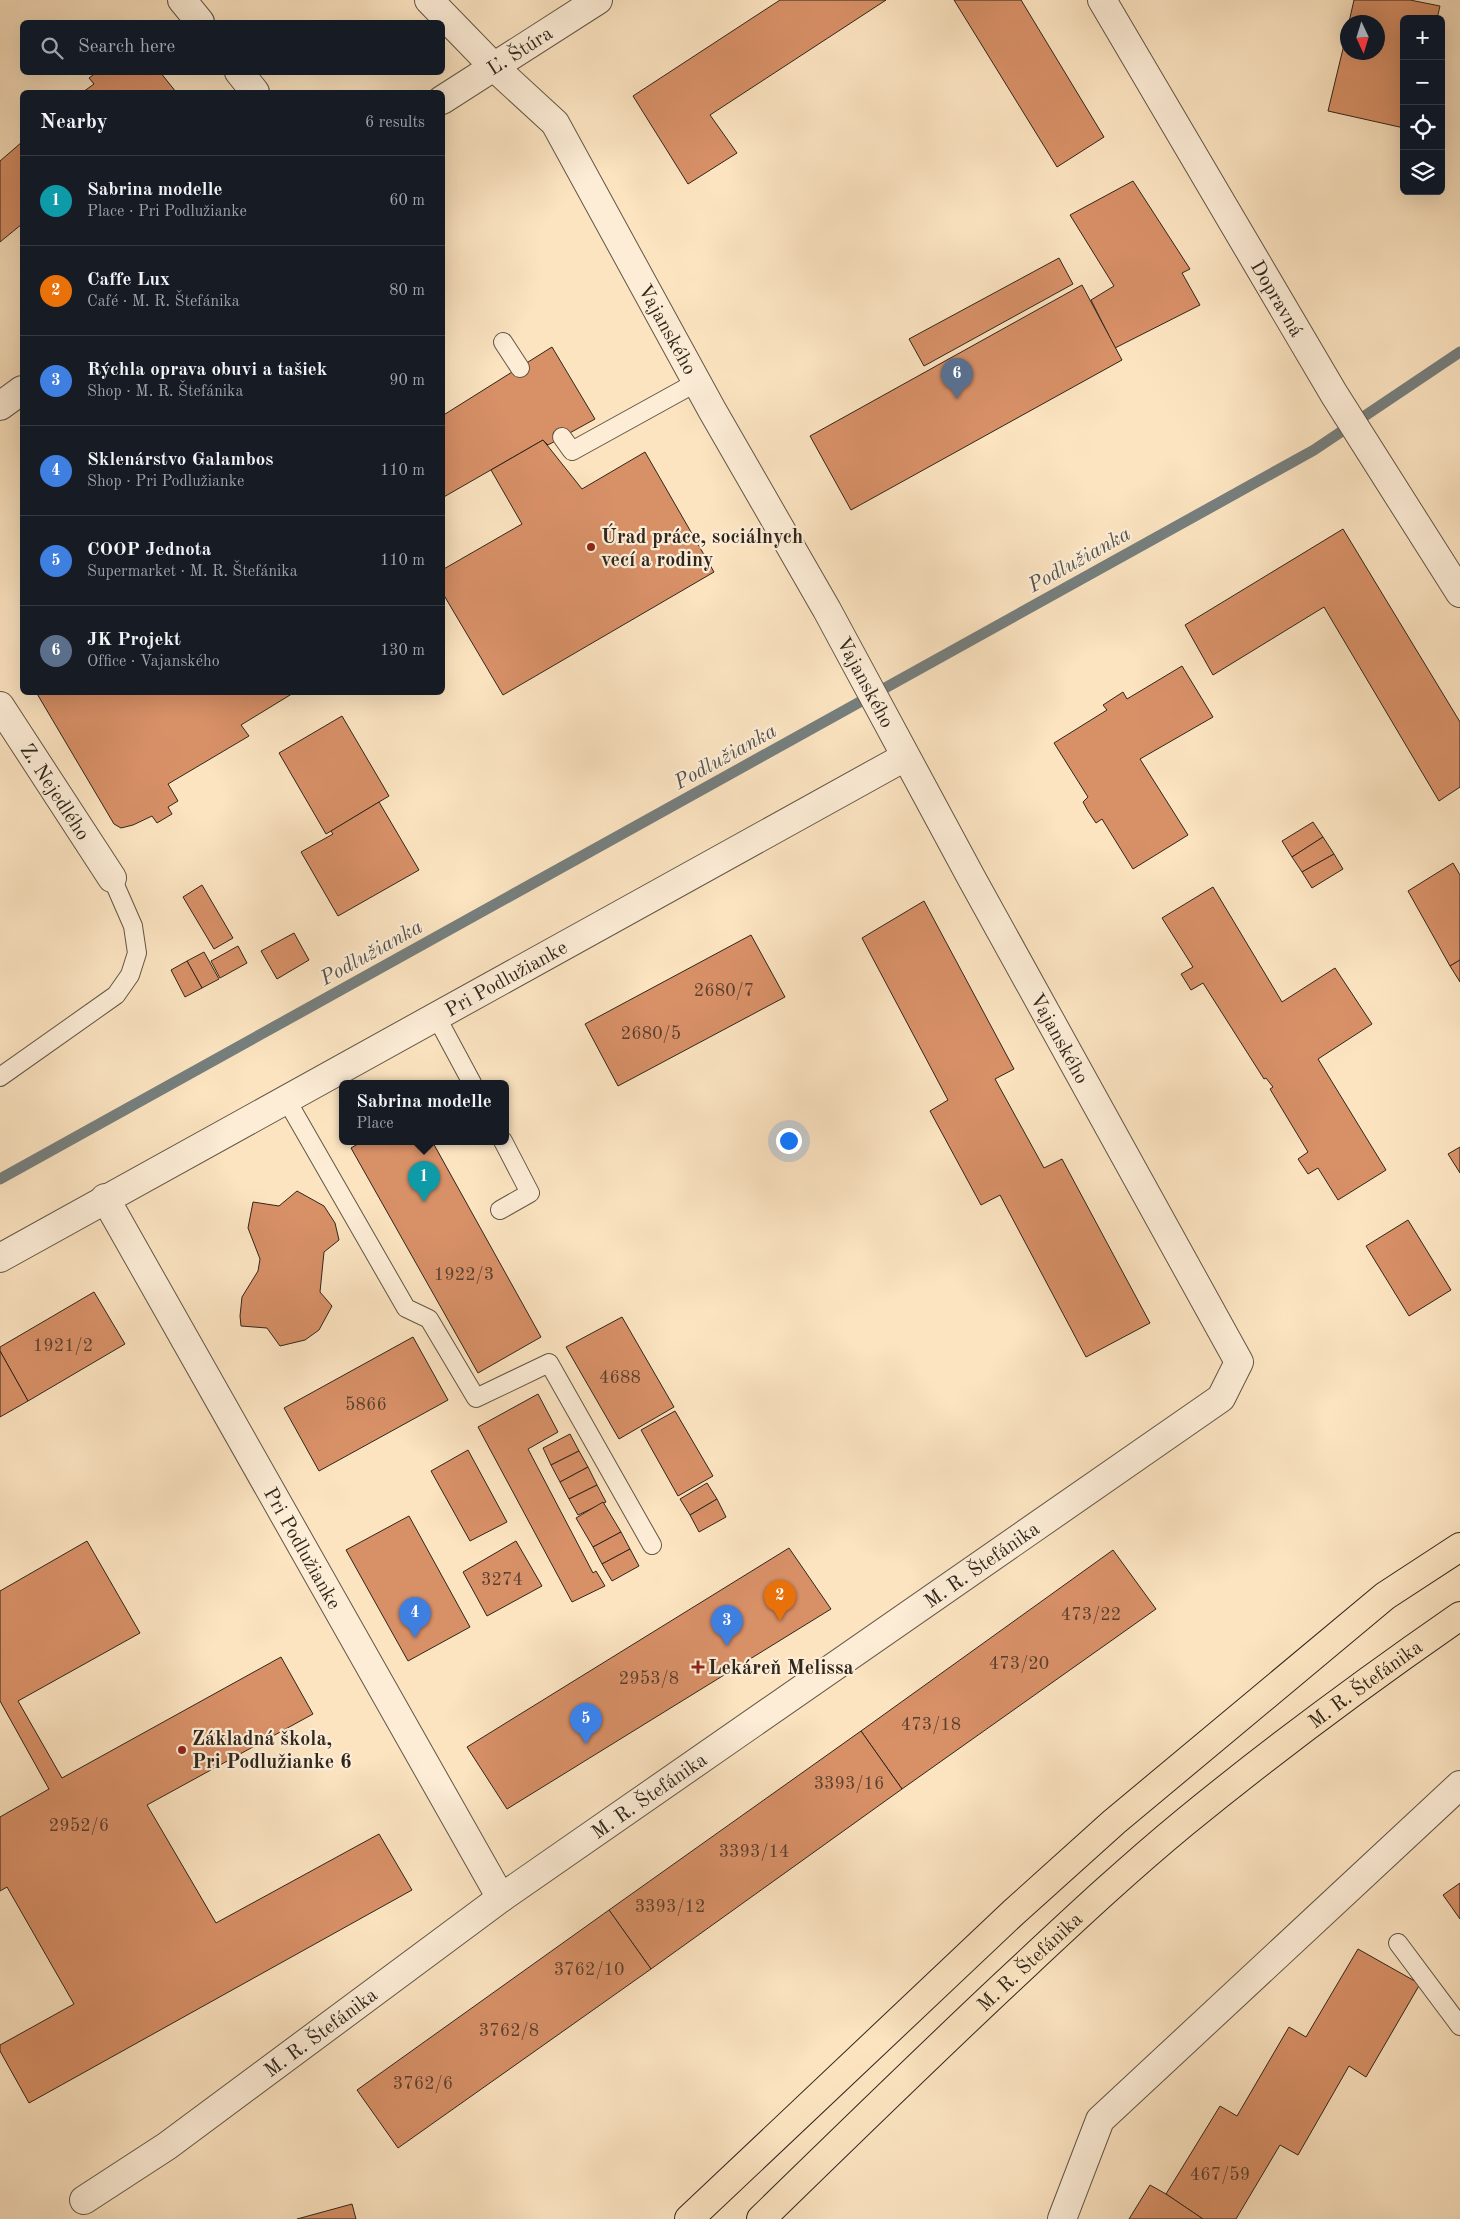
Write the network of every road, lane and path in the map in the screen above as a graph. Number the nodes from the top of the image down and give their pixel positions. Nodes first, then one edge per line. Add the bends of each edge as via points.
1 (182, 0) edge
2 (429, 0) edge
3 (598, 0) edge
4 (1102, 0) edge
5 (198, 20) edge
6 (494, 66) junction
7 (241, 75) edge
8 (253, 90) edge
9 (445, 98) edge
10 (503, 342) dead end
11 (520, 368) dead end
12 (697, 382) junction
13 (20, 391) edge
14 (0, 406) edge
15 (562, 437) dead end
16 (1460, 593) edge
17 (0, 706) edge
18 (905, 757) junction
19 (112, 878) joint
20 (436, 1016) junction
21 (0, 1077) edge
22 (470, 1080) edge
23 (286, 1098) junction
24 (504, 1145) edge
25 (105, 1198) junction
26 (500, 1210) dead end
27 (0, 1258) edge
28 (1220, 1398) joint
29 (652, 1545) dead end
30 (1460, 1547) edge
31 (1460, 1616) edge
32 (1460, 1785) edge
33 (501, 1898) junction
34 (1398, 1943) dead end
35 (1460, 2026) edge
36 (84, 2200) dead end
37 (689, 2219) edge
38 (761, 2219) edge
39 (1062, 2219) edge

1 - 5 street
2 - 6 street, Vajanského
3 - 6 street, Ľ. Štúra
4 - 16 street, Dopravná via 1334,394
6 - 9 street, Ľ. Štúra
6 - 12 street, Vajanského via 555,123
7 - 8 street
10 - 11 lane
12 - 15 lane via 572,451
12 - 18 street, Vajanského via 851,653
13 - 14 street
17 - 19 street, Z. Nejedlého
18 - 20 street, Pri Podlužianke
18 - 28 street, Vajanského via 1239,1362
19 - 21 lane via 133,926 137,953 130,975 116,996
20 - 22 lane
20 - 23 street, Pri Podlužianke
23 - 25 street, Pri Podlužianke
23 - 29 lane via 406,1308 429,1319 476,1398 548,1363
24 - 26 lane via 530,1192
25 - 27 street, Pri Podlužianke
25 - 33 street, Pri Podlužianke
28 - 33 street, M. R. Štefánika
30 - 37 main road via 1384,1596 1114,1822
31 - 38 main road, M. R. Štefánika via 1184,1823 1060,1932
32 - 39 street via 1100,2120
33 - 36 street, M. R. Štefánika via 167,2146
34 - 35 lane

